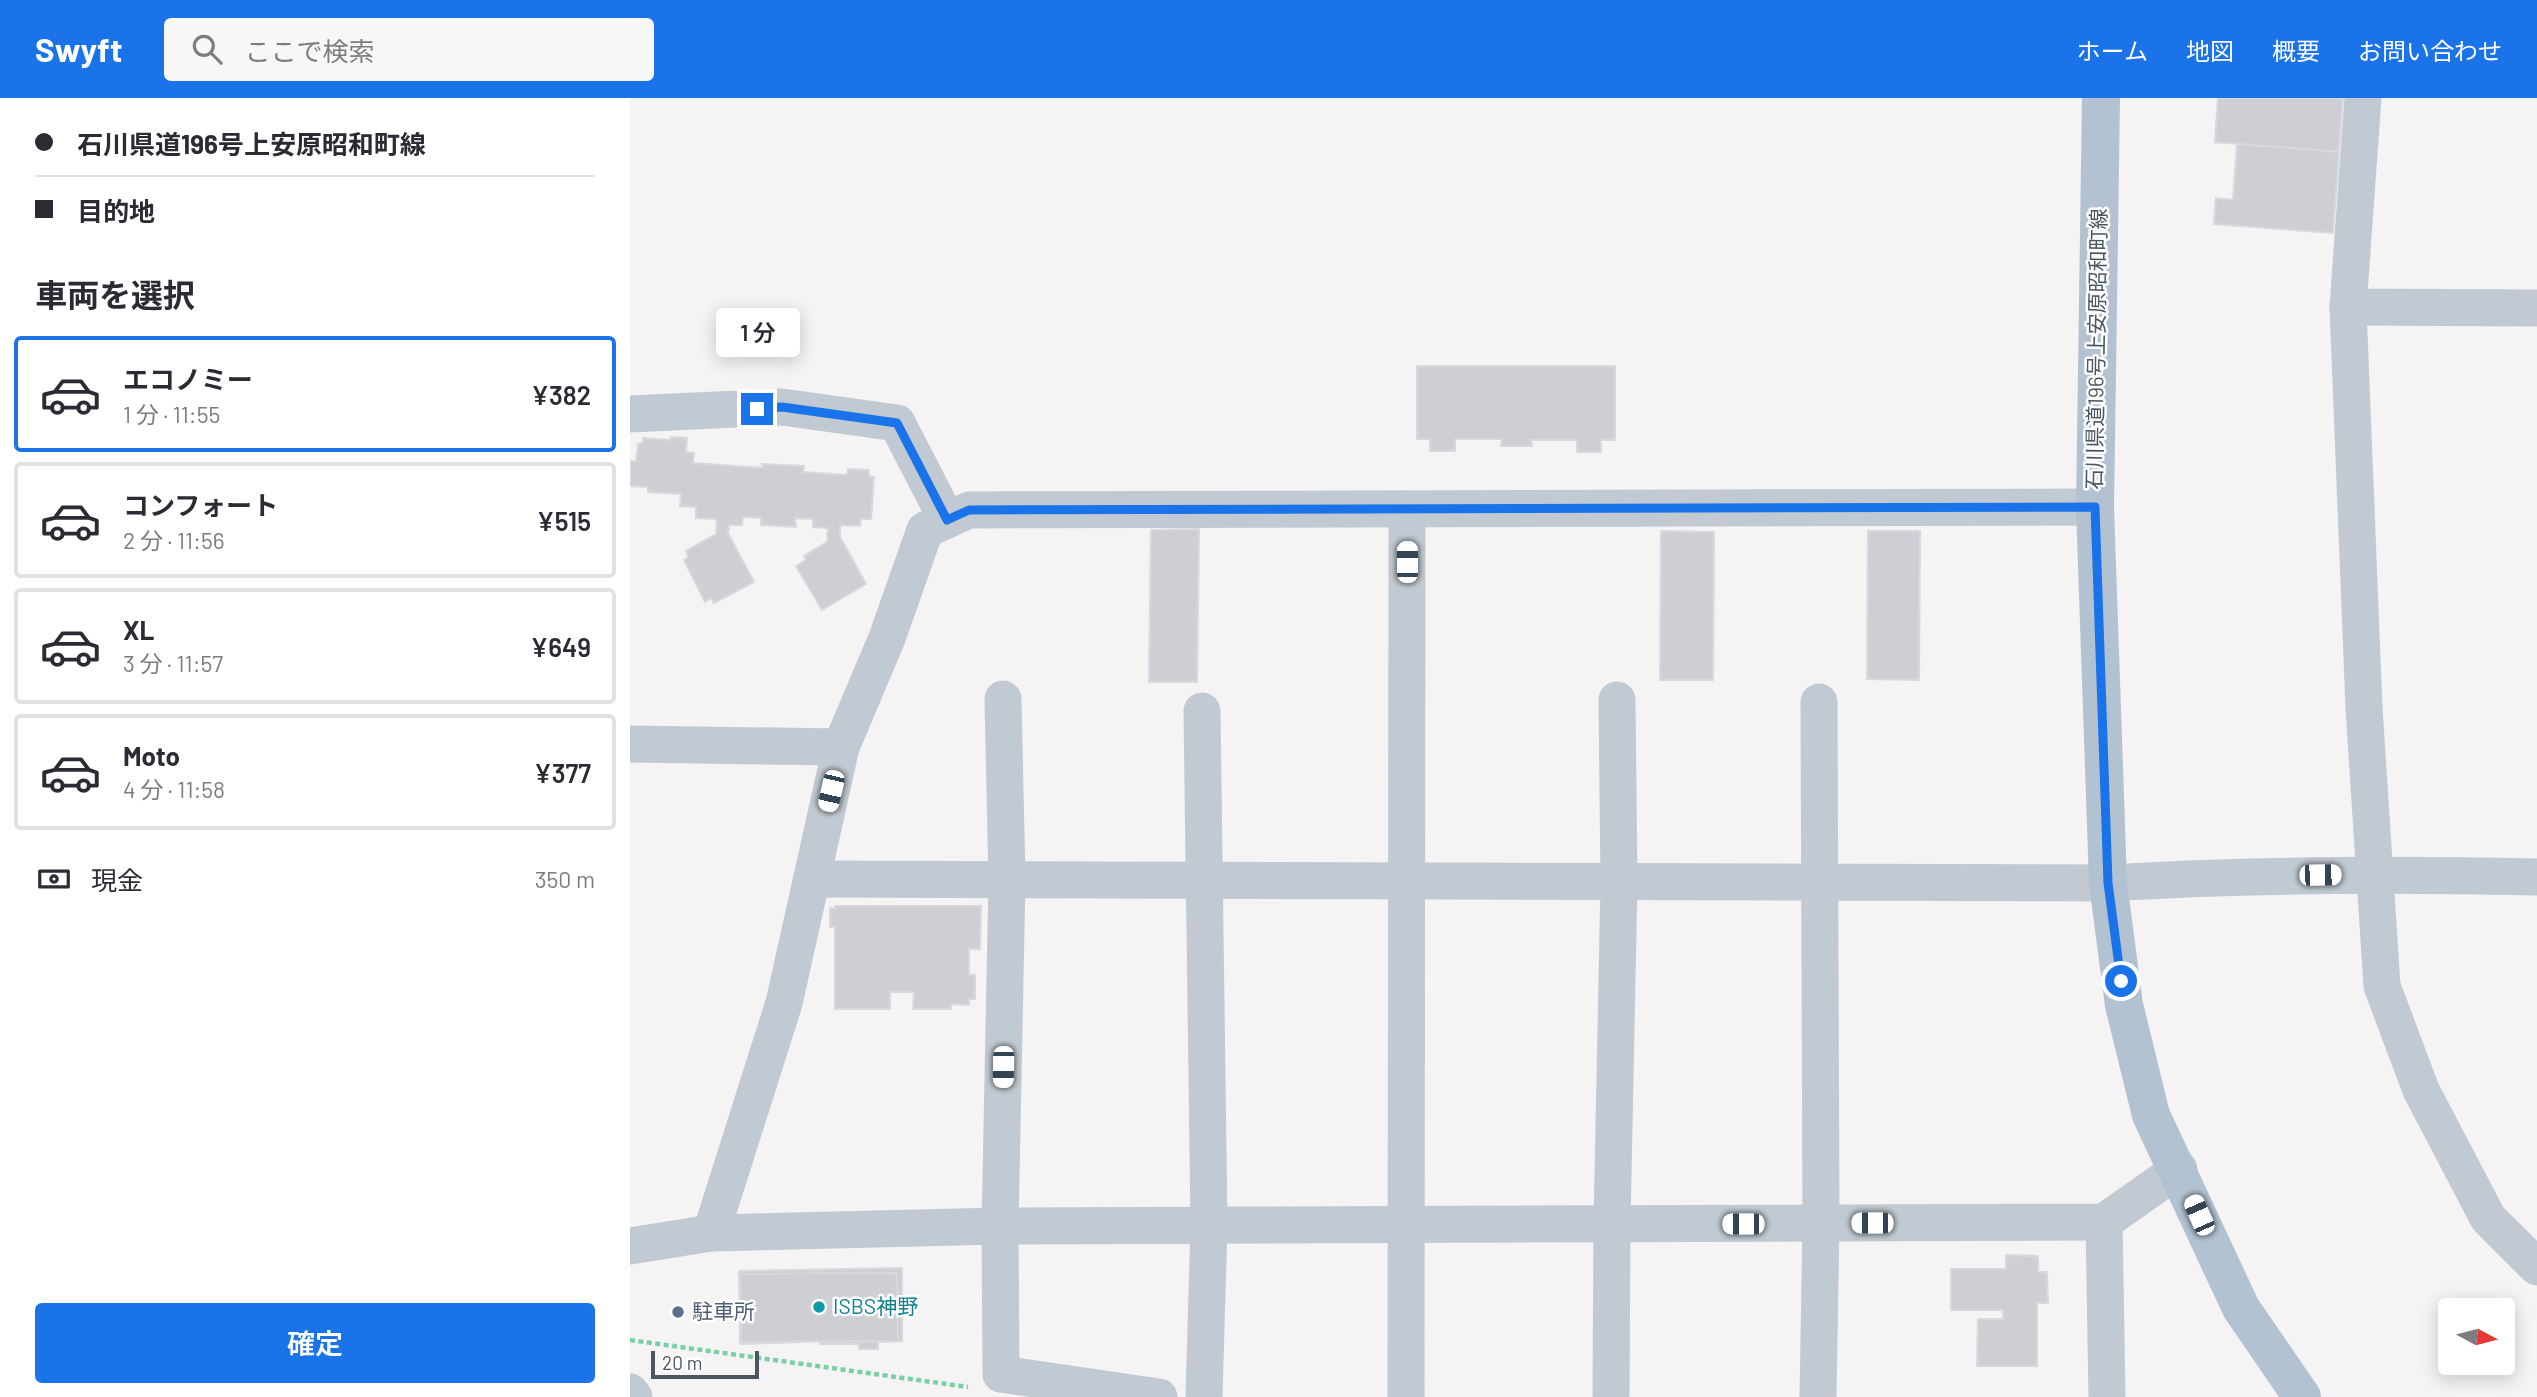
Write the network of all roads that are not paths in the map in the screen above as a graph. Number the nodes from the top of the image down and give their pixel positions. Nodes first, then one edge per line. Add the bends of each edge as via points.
1 (2101, 98) edge
2 (2363, 98) edge
3 (2348, 307) junction
4 (2537, 308) edge
5 (630, 414) edge
6 (2095, 507) junction
7 (1407, 509) junction
8 (947, 520) junction
9 (1003, 699) dead end
10 (1617, 700) dead end
11 (1819, 702) dead end
12 (1202, 711) dead end
13 (630, 744) edge
14 (841, 747) junction
15 (2374, 874) junction
16 (2537, 877) edge
17 (812, 879) junction
18 (1007, 880) junction
19 (1205, 880) junction
20 (1407, 881) junction
21 (1619, 882) junction
22 (1821, 883) junction
23 (2108, 883) junction
24 (2179, 1169) junction
25 (2104, 1222) junction
26 (1821, 1223) junction
27 (1612, 1224) junction
28 (1406, 1225) junction
29 (1000, 1226) junction
30 (1209, 1226) junction
31 (710, 1233) junction
32 (630, 1246) edge
33 (2537, 1268) edge
34 (1000, 1387) edge
35 (630, 1392) edge
36 (635, 1397) edge
37 (1159, 1397) edge
38 (1204, 1397) edge
39 (1406, 1397) edge
40 (1611, 1397) edge
41 (1818, 1397) edge
42 (2107, 1397) edge
43 (2302, 1397) edge

1 - 6 main road, 石川県道196号上安原昭和町線
2 - 3 street
3 - 4 street
3 - 15 street
5 - 8 street via 782,407 897,423
6 - 7 street
6 - 23 main road, 石川県道196号上安原昭和町線
7 - 8 street via 969,510
7 - 20 street
8 - 14 street via 925,530 887,638
9 - 18 street
10 - 21 street
11 - 22 street
12 - 19 street
13 - 14 street
14 - 17 street
15 - 16 street
15 - 23 street
15 - 33 street via 2382,986 2421,1090 2488,1218
17 - 18 street
17 - 31 street via 785,1003
18 - 19 street
18 - 29 street
19 - 20 street
19 - 30 street
20 - 21 street
20 - 28 street
21 - 22 street
21 - 27 street
22 - 23 street
22 - 26 street
23 - 24 main road, 石川県道196号上安原昭和町線 via 2124,1006 2151,1115
24 - 25 street
24 - 43 main road, 石川県道196号上安原昭和町線 via 2241,1307
25 - 26 street
25 - 42 street
26 - 27 street
26 - 41 street
27 - 28 street
27 - 40 street
28 - 30 street
28 - 39 street
29 - 30 street
29 - 31 street
29 - 34 street
30 - 38 street
31 - 32 street
34 - 37 street
35 - 36 street

